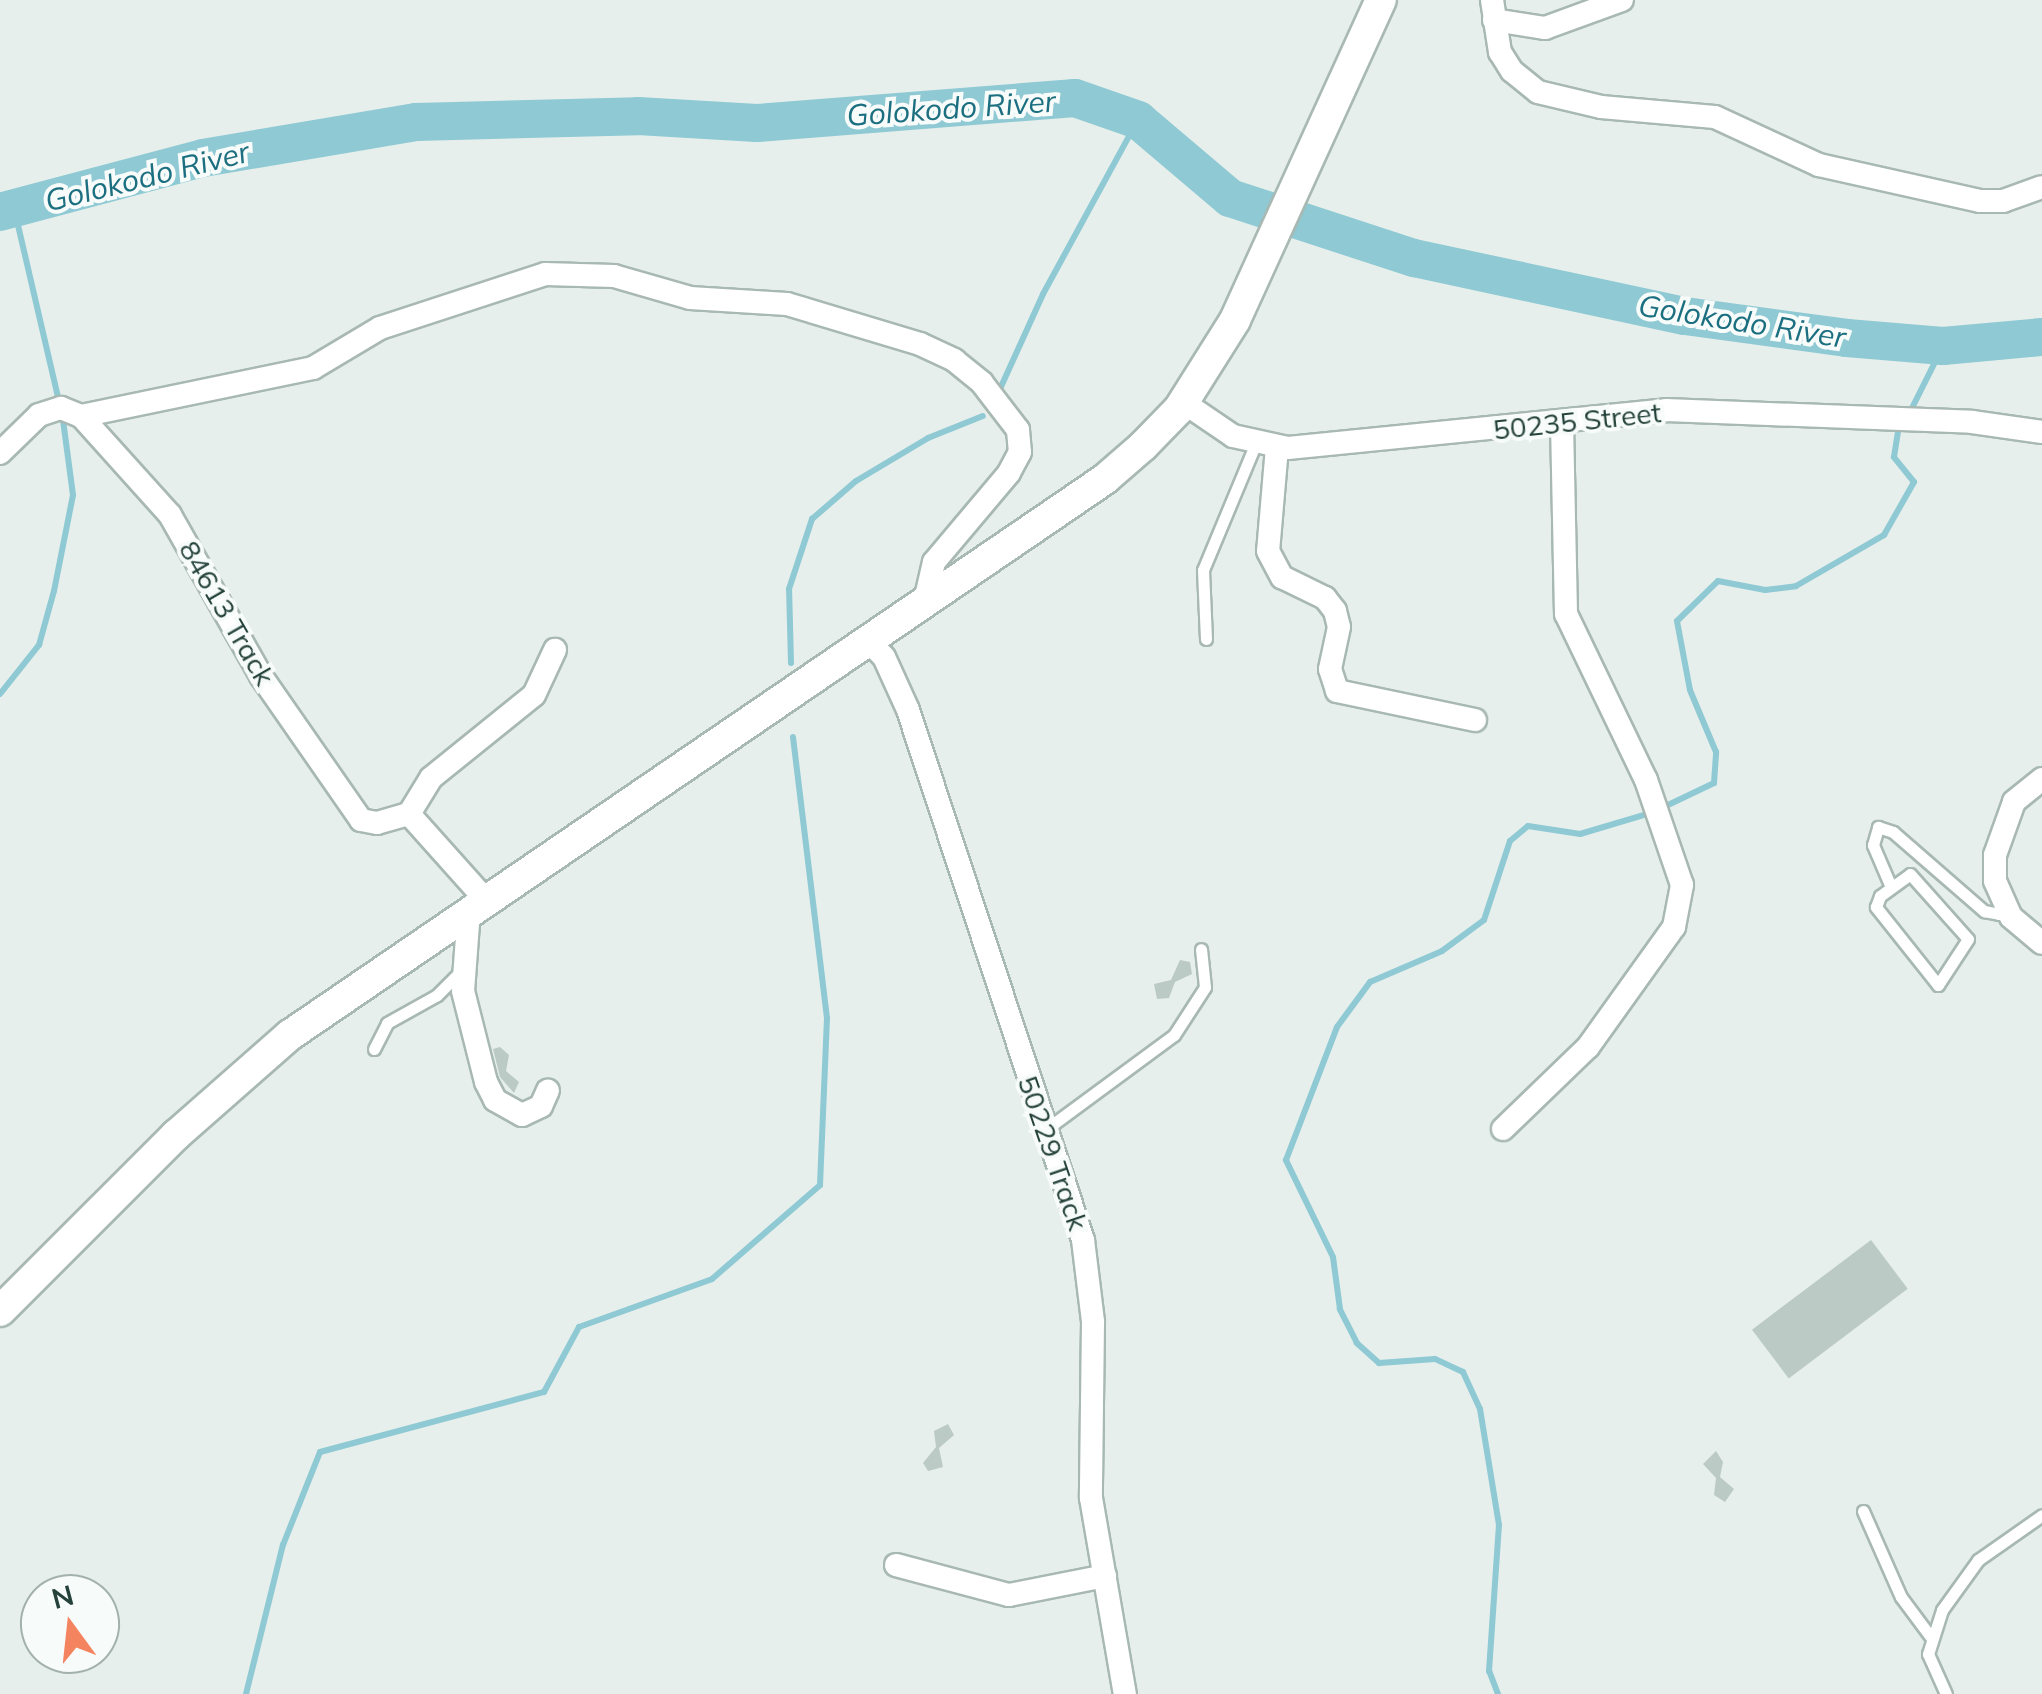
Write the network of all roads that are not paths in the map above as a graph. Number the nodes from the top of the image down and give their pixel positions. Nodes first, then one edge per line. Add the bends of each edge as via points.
1 (1381, 0) edge
2 (1622, 0) edge
3 (1493, 10) edge
4 (2042, 187) edge
5 (1183, 402) junction
6 (81, 416) junction
7 (1562, 421) junction
8 (2042, 432) edge
9 (1266, 446) junction
10 (0, 453) edge
11 (925, 600) junction
12 (1206, 638) dead end
13 (866, 639) junction
14 (555, 650) dead end
15 (1475, 720) dead end
16 (2042, 779) edge
17 (409, 814) junction
18 (1891, 887) junction
19 (477, 905) junction
20 (2006, 907) junction
21 (2042, 943) edge
22 (1201, 950) dead end
23 (462, 970) junction
24 (374, 1049) dead end
25 (548, 1090) dead end
26 (1503, 1129) dead end
27 (1045, 1130) junction
28 (0, 1311) edge
29 (1863, 1511) dead end
30 (2042, 1514) edge
31 (896, 1565) dead end
32 (1105, 1576) junction
33 (1930, 1636) junction
34 (1126, 1694) edge
35 (1946, 1694) edge

1 - 5 street via 1260,272
2 - 3 street via 1545,28
3 - 4 street via 1512,71 1538,92 1602,107 1715,117 1819,165 1980,201 2004,201
5 - 9 street
5 - 11 street via 1105,479
6 - 10 street via 61,408 39,415
6 - 11 street via 313,368 380,328 545,274 614,276 713,301 786,304 954,360 982,383 1018,430 1020,452 1009,473 934,562
6 - 17 street, 84613 Track via 170,515 262,676 362,820
7 - 8 street, 50235 Street via 1666,410 1972,422
7 - 9 street, 50235 Street
7 - 26 street via 1566,614 1646,780 1682,885 1674,927 1588,1046
9 - 12 lane via 1203,570
9 - 15 street via 1268,552 1282,577 1326,598 1335,611 1339,627 1330,670 1336,690
11 - 13 street
13 - 19 street
13 - 27 street, 50229 Track via 884,657 908,710
14 - 17 street via 534,695 431,778
16 - 20 street via 2014,802 2001,828 1995,881
17 - 19 street
18 - 18 lane via 1876,907 1932,983 1942,982 1968,945 1965,933 1910,874
18 - 20 lane via 1873,845 1878,827 1893,832 1984,912 1999,914
19 - 23 street
19 - 28 street via 318,1014 236,1081
20 - 21 street
22 - 27 lane via 1205,987 1174,1035
23 - 24 lane via 437,995 387,1023
23 - 25 street via 494,1100 522,1116 541,1106
27 - 32 street, 50229 Track via 1083,1240 1089,1280 1088,1464
29 - 33 lane via 1901,1596
30 - 33 lane via 1978,1560
31 - 32 street via 1010,1594
32 - 34 street, 50229 Track
33 - 35 lane via 1932,1673

